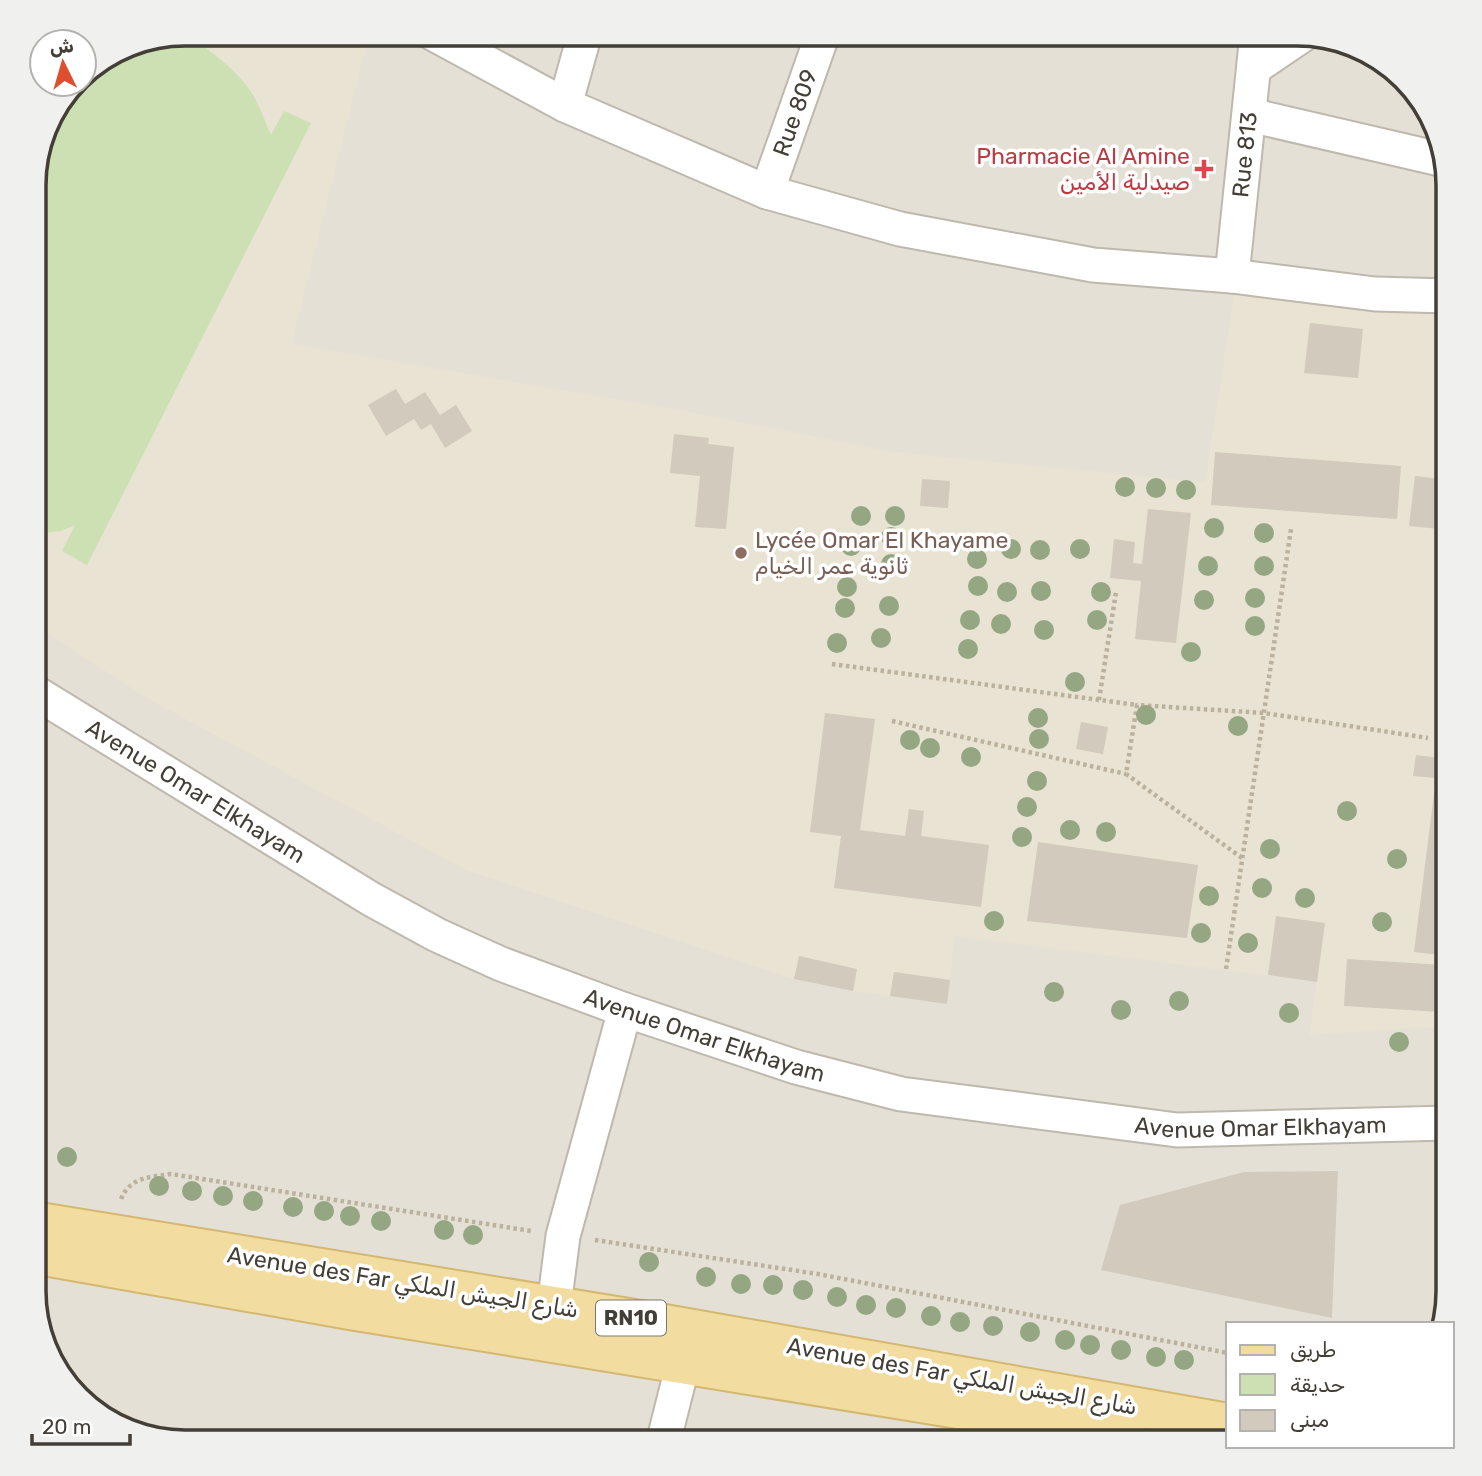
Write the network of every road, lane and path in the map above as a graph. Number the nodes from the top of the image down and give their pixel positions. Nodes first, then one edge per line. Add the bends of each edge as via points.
1 (456, 46) edge
2 (581, 46) edge
3 (818, 46) edge
4 (1256, 46) edge
5 (1286, 46) edge
6 (1254, 68) junction
7 (565, 105) junction
8 (1250, 115) junction
9 (1434, 158) edge
10 (767, 192) junction
11 (1232, 276) junction
12 (1436, 296) edge
13 (1291, 529) dead end
14 (1116, 592) dead end
15 (832, 664) dead end
16 (46, 699) edge
17 (1100, 700) junction
18 (1137, 705) junction
19 (1264, 713) junction
20 (892, 721) dead end
21 (1428, 738) dead end
22 (1126, 774) junction
23 (1242, 858) junction
24 (1226, 970) dead end
25 (625, 1010) junction
26 (1436, 1123) edge
27 (46, 1223) edge
28 (107, 1234) junction
29 (563, 1236) junction
30 (46, 1256) edge
31 (554, 1306) junction
32 (1226, 1353) edge
33 (683, 1364) junction
34 (1226, 1423) edge
35 (666, 1430) edge
36 (1042, 1430) edge

1 - 7 street
2 - 7 street
3 - 10 street, Rue 809
4 - 6 street, Rue 813
5 - 6 street
6 - 8 street, Rue 813
7 - 10 street
8 - 9 street
8 - 11 street, Rue 813
10 - 11 street via 900,229 1093,265
11 - 12 street via 1375,294
13 - 19 path
14 - 17 path
15 - 17 path
16 - 25 street, Avenue Omar Elkhayam via 437,935
17 - 18 path
18 - 19 path
18 - 22 path
19 - 21 path
19 - 23 path
20 - 22 path
22 - 23 path
23 - 24 path
25 - 26 street, Avenue Omar Elkhayam via 796,1068 901,1094 996,1108 1177,1130
25 - 29 street
27 - 28 main road, Avenue des Far شارع الجيش الملكي / RN10
28 - 29 path via 124,1191 138,1178 171,1174
28 - 31 main road, Avenue des Far شارع الجيش الملكي / RN10
29 - 31 street
29 - 32 path via 818,1273
30 - 33 main road, Avenue des Far شارع الجيش الملكي / RN10
31 - 34 main road, Avenue des Far شارع الجيش الملكي / RN10
33 - 35 street
33 - 36 main road, Avenue des Far شارع الجيش الملكي / RN10 via 964,1410

